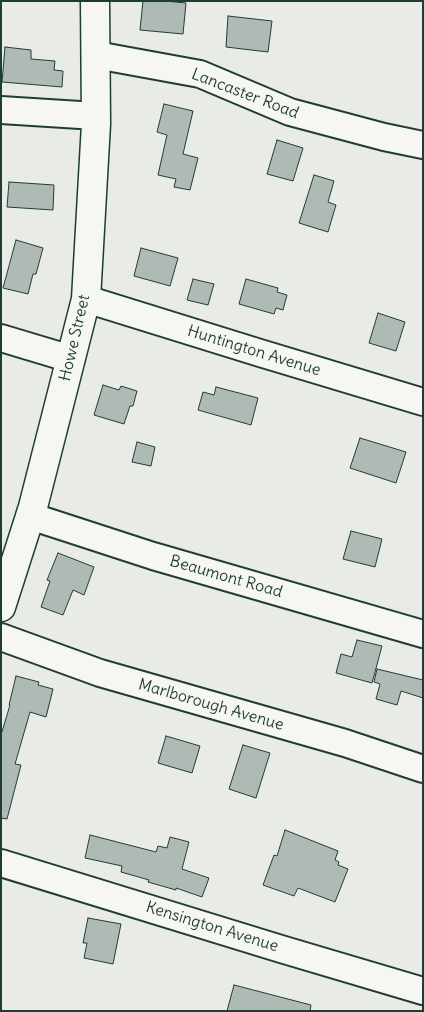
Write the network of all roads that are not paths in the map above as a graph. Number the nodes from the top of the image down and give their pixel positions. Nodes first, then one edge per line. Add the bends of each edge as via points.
1 (95, 1) edge
2 (96, 54) junction
3 (1, 110) edge
4 (96, 116) junction
5 (423, 145) edge
6 (86, 299) junction
7 (1, 338) edge
8 (71, 359) junction
9 (423, 402) edge
10 (30, 516) junction
11 (1, 607) edge
12 (423, 634) edge
13 (1, 637) edge
14 (423, 769) edge
15 (1, 863) edge
16 (423, 990) edge

1 - 2 main road, Howe Street
2 - 4 main road, Howe Street
2 - 5 street, Lancaster Road via 200,74 290,112
3 - 4 street
4 - 6 main road, Howe Street
6 - 8 main road, Howe Street
6 - 9 street, Huntington Avenue
7 - 8 street
8 - 10 main road, Howe Street
10 - 11 main road, Howe Street
10 - 12 street, Beaumont Road via 153,556
13 - 14 street, Marlborough Avenue via 100,673 345,743
15 - 16 street, Kensington Avenue

